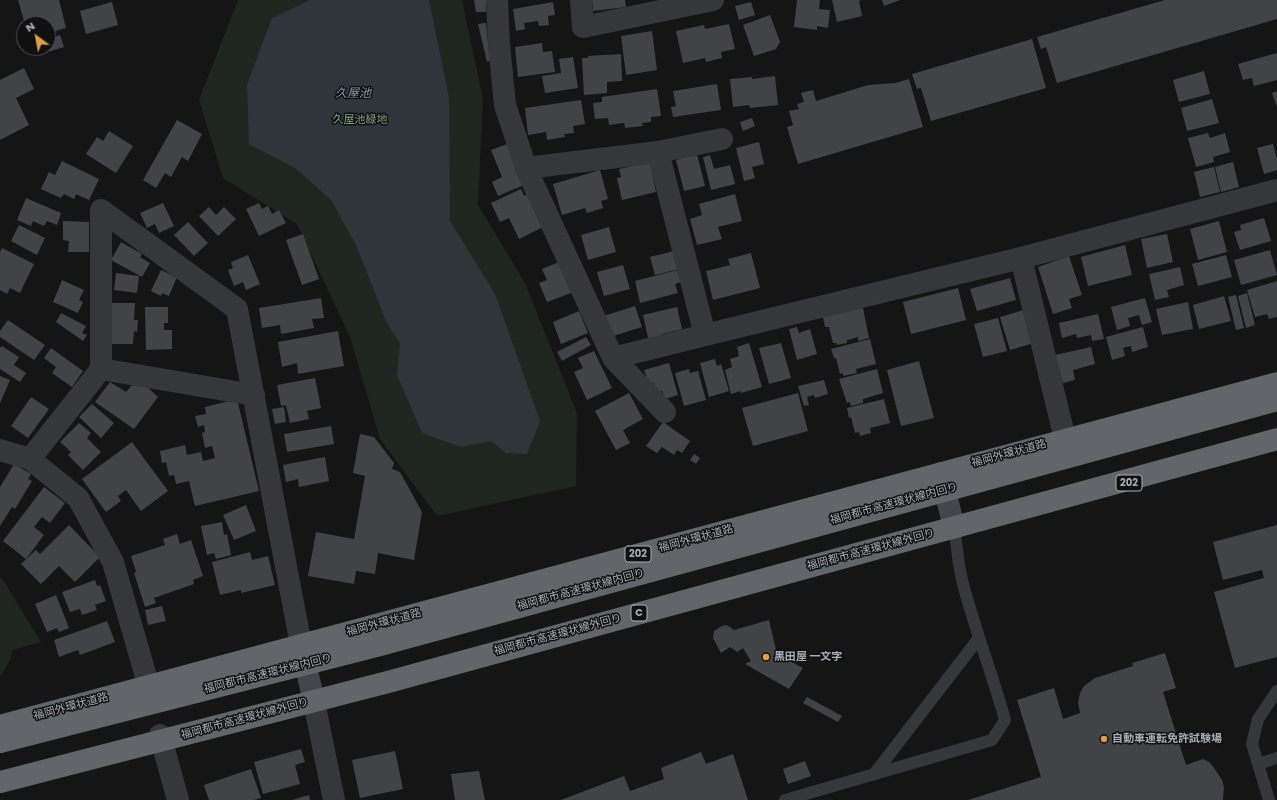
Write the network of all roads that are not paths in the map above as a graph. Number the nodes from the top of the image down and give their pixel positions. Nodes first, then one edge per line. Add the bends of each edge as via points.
1 (496, 0) edge
2 (581, 0) edge
3 (713, 0) edge
4 (722, 139) dead end
5 (658, 152) junction
6 (526, 168) junction
7 (1277, 190) edge
8 (1021, 258) junction
9 (705, 335) junction
10 (613, 358) junction
11 (101, 369) junction
12 (1277, 382) edge
13 (254, 395) junction
14 (1277, 400) edge
15 (665, 412) dead end
16 (1065, 439) junction
17 (1277, 439) edge
18 (1277, 443) edge
19 (0, 450) edge
20 (30, 459) junction
21 (940, 473) junction
22 (954, 528) junction
23 (979, 638) junction
24 (300, 645) junction
25 (149, 687) junction
26 (1277, 691) edge
27 (313, 697) junction
28 (0, 726) edge
29 (160, 735) junction
30 (0, 742) edge
31 (1277, 758) edge
32 (1258, 764) junction
33 (875, 773) junction
34 (0, 782) edge
35 (1271, 795) edge
36 (178, 800) edge
37 (334, 800) edge
38 (785, 800) edge

1 - 6 street via 505,105
2 - 3 street via 583,27
4 - 5 street
5 - 6 street
5 - 9 street
6 - 10 street
7 - 8 street
8 - 9 street
8 - 16 street
9 - 10 street
10 - 15 street
11 - 13 street
11 - 13 street via 102,210 238,309
11 - 20 street
12 - 16 highway, 福岡外環状道路 / 202
13 - 24 street
14 - 30 highway, 福岡都市高速環状線内回り, bridge via 380,645
16 - 21 highway, 福岡外環状道路 / 202
17 - 34 highway, 福岡都市高速環状線外回り / C, bridge via 388,682
18 - 22 highway, 202
19 - 20 street
20 - 25 street via 78,498 113,562
21 - 22 street
21 - 24 highway, 福岡外環状道路 / 202
22 - 23 lane via 962,578
22 - 27 highway, 202
23 - 33 lane
23 - 33 lane via 1005,720 992,740
24 - 25 highway, 福岡外環状道路 / 202
24 - 27 street
25 - 28 highway, 福岡外環状道路 / 202
26 - 32 lane via 1258,720 1252,744
27 - 29 highway, 202
27 - 37 street
29 - 34 highway, 202
29 - 36 street
31 - 32 lane
32 - 35 lane
33 - 38 lane

